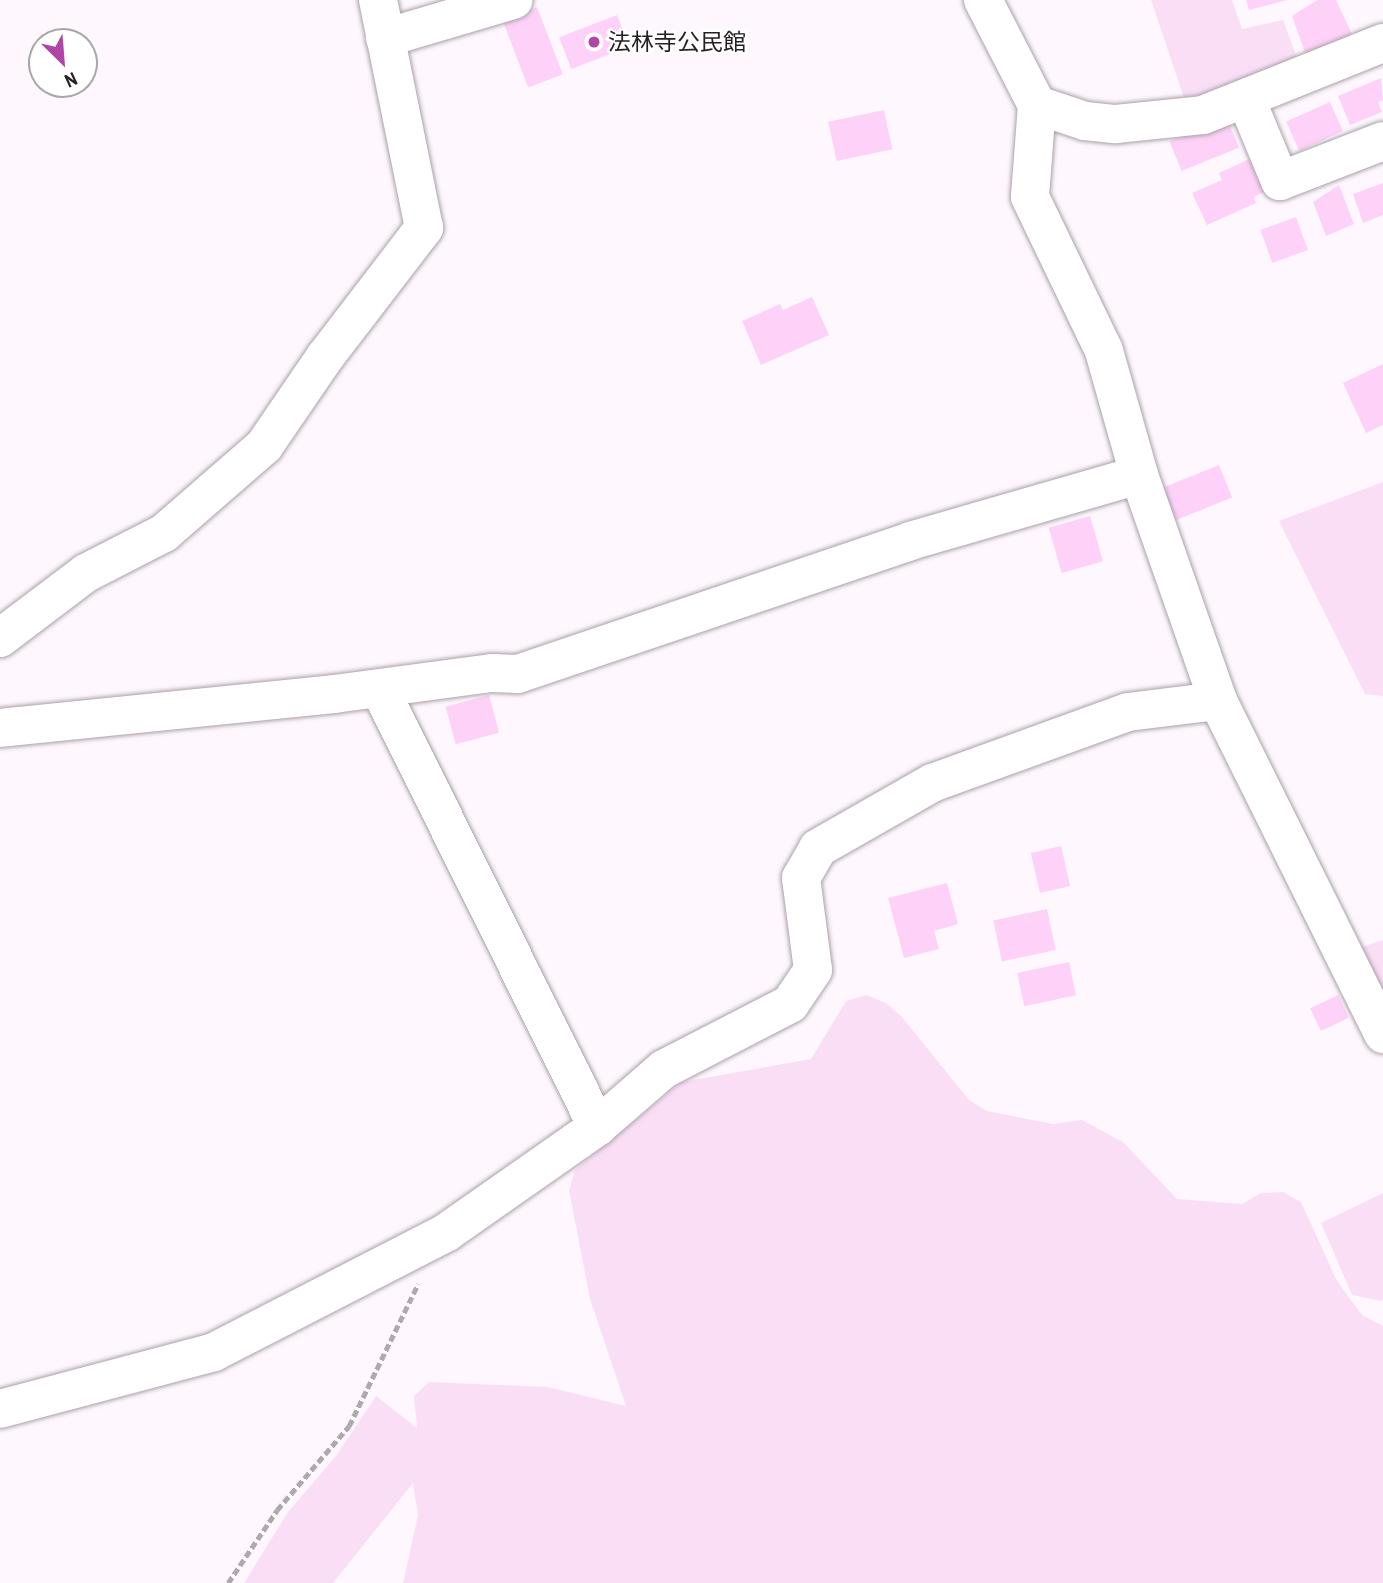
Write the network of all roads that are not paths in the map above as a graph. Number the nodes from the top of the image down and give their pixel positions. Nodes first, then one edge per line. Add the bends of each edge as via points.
1 (379, 0) edge
2 (513, 0) edge
3 (983, 0) edge
4 (385, 38) junction
5 (1383, 43) edge
6 (1246, 99) junction
7 (1037, 105) junction
8 (1383, 141) edge
9 (1139, 475) junction
10 (0, 638) edge
11 (380, 689) junction
12 (1218, 701) junction
13 (0, 728) edge
14 (1383, 1034) edge
15 (597, 1127) junction
16 (0, 1409) edge

1 - 4 street
2 - 4 street
3 - 7 street
4 - 10 street via 424,228 264,446 164,533 86,573
5 - 6 street
6 - 7 street via 1203,115 1116,124 1085,121
6 - 8 street via 1280,181
7 - 9 street via 1030,197 1104,351
9 - 11 street via 910,541 518,674 492,673
9 - 12 street
11 - 13 street
11 - 15 street
12 - 14 street
12 - 15 street via 1128,712 932,783 818,848 801,878 813,970 790,1004 664,1069
15 - 16 street via 447,1232 214,1352

